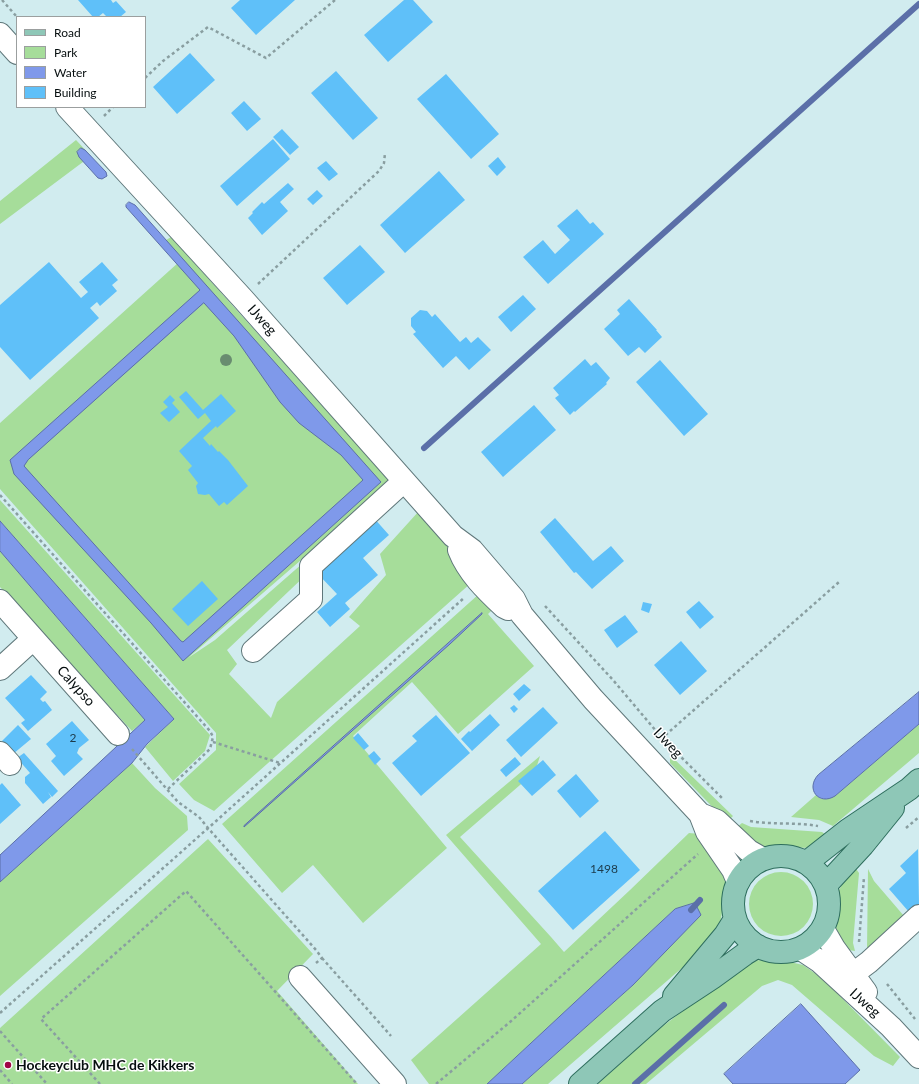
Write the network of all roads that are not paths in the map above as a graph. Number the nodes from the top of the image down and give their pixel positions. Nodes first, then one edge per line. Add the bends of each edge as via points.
1 (0, 34) edge
2 (16, 52) edge
3 (68, 108) edge
4 (404, 481) junction
5 (453, 536) junction
6 (0, 602) edge
7 (522, 615) junction
8 (34, 639) junction
9 (253, 651) dead end
10 (0, 669) edge
11 (118, 734) road end
12 (914, 784) edge
13 (726, 828) junction
14 (764, 859) junction
15 (806, 863) junction
16 (738, 882) junction
17 (826, 885) junction
18 (919, 916) edge
19 (735, 919) junction
20 (823, 929) junction
21 (758, 946) junction
22 (801, 949) junction
23 (853, 974) junction
24 (300, 977) dead end
25 (662, 1011) junction
26 (891, 1027) junction
27 (919, 1057) edge
28 (395, 1084) edge
29 (580, 1084) edge

1 - 2 street
3 - 4 street, IJweg via 243,299
4 - 5 street, IJweg
4 - 9 street via 311,566 311,599
5 - 7 street, IJweg via 472,550 514,599
5 - 7 street, IJweg via 463,560 480,584 504,606
6 - 8 street, Calypso
7 - 13 street, IJweg via 593,699 700,814 707,832
8 - 10 street
8 - 11 street, Calypso
12 - 15 main road
12 - 17 main road
13 - 14 street, IJweg via 749,851
13 - 16 street, IJweg via 733,870
14 - 15 main road via 792,857
14 - 16 main road via 751,867
15 - 17 main road via 818,872
16 - 19 main road via 733,900
17 - 20 main road via 830,900
18 - 23 street
19 - 21 main road via 744,935
19 - 25 main road via 725,935
20 - 22 main road via 814,940
20 - 23 street, IJweg
21 - 22 main road via 770,952 786,953
21 - 25 main road
22 - 26 street, IJweg via 819,961
23 - 26 street, IJweg
24 - 28 street
25 - 29 main road
26 - 27 street, IJweg

